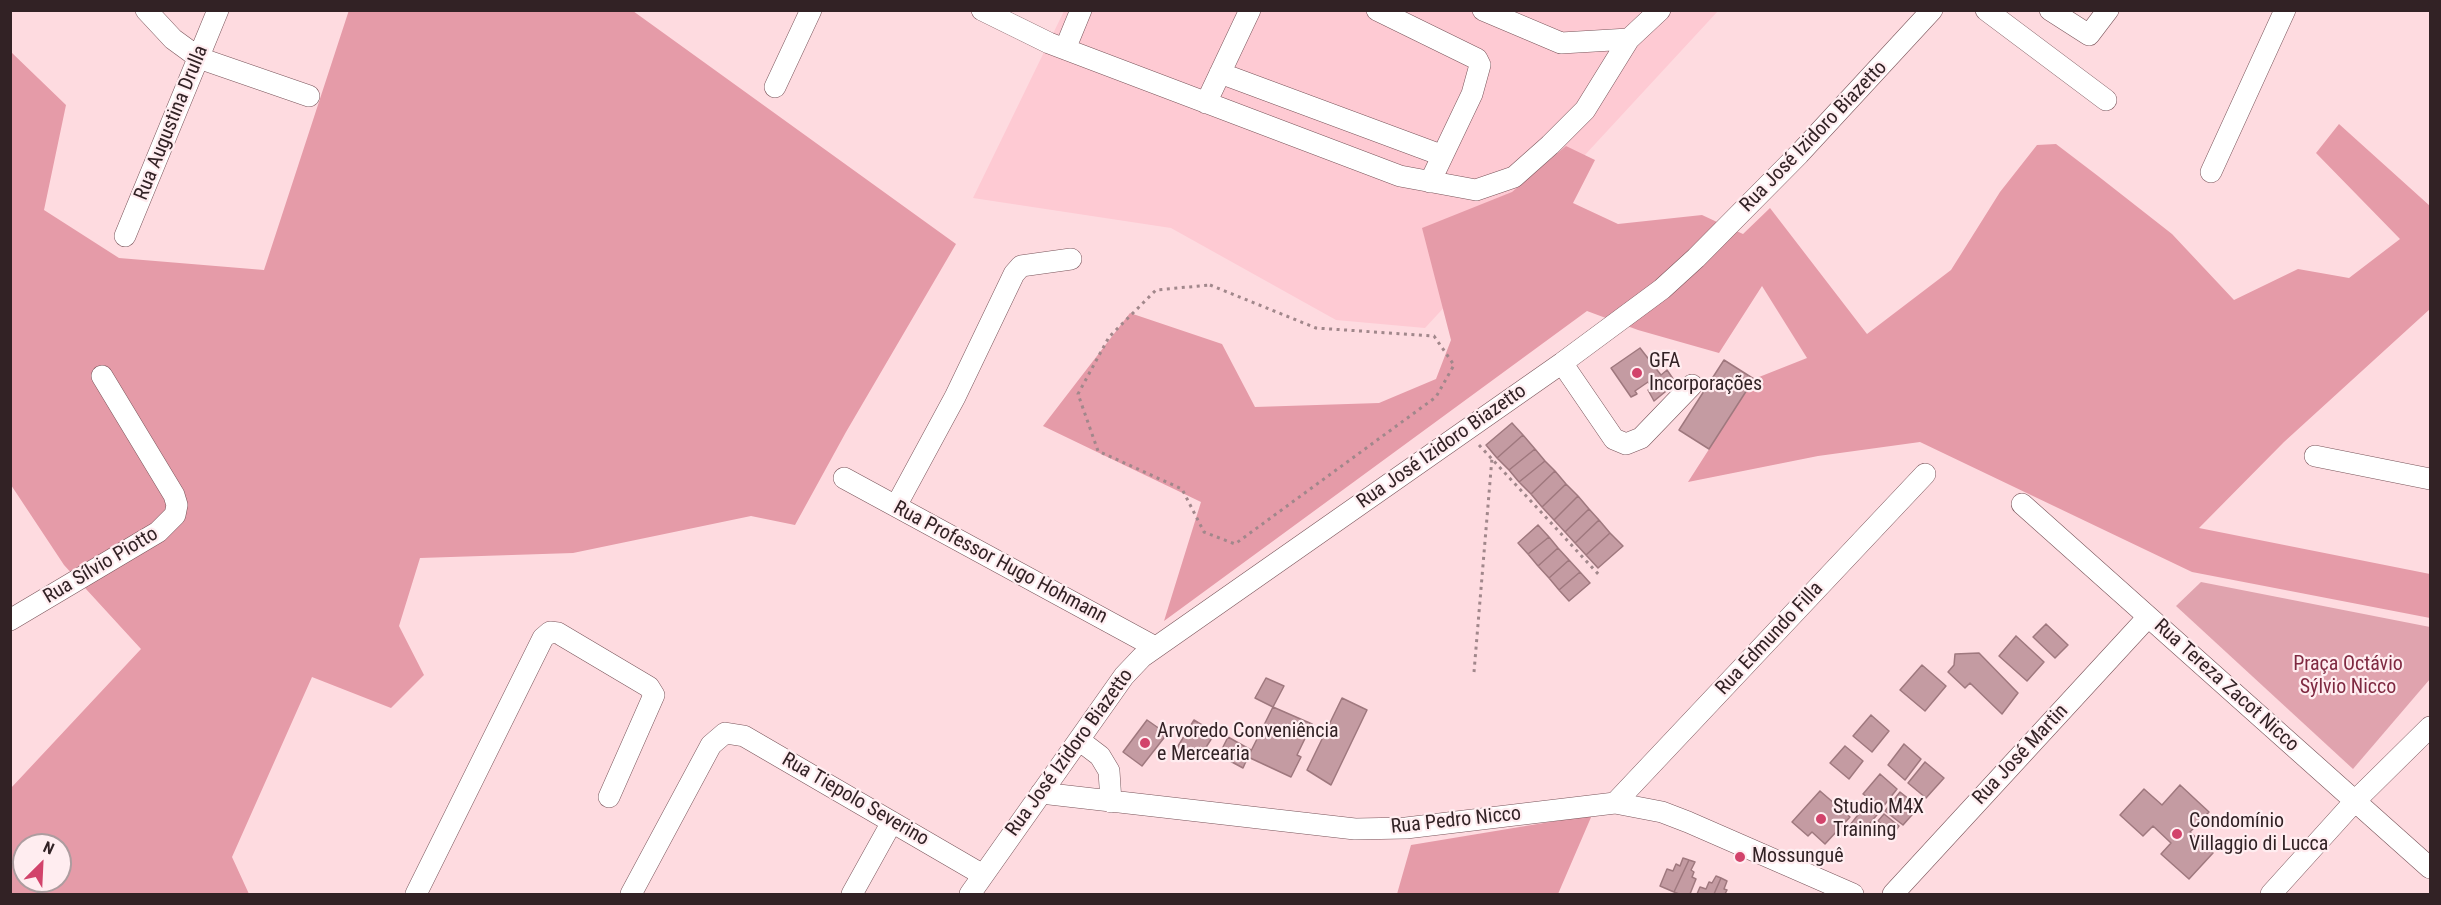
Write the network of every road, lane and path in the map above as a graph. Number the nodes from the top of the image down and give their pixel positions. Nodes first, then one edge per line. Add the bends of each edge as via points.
1 (146, 10) edge
2 (218, 10) edge
3 (811, 10) edge
4 (982, 10) edge
5 (1081, 10) edge
6 (1250, 10) edge
7 (1377, 10) edge
8 (1483, 10) edge
9 (1660, 10) edge
10 (1932, 10) edge
11 (1986, 10) edge
12 (2050, 10) edge
13 (2108, 10) edge
14 (2285, 10) edge
15 (1629, 39) junction
16 (1057, 46) junction
17 (199, 58) junction
18 (1220, 73) junction
19 (775, 87) dead end
20 (309, 96) dead end
21 (2106, 100) dead end
22 (1206, 103) junction
23 (1441, 155) junction
24 (2211, 172) dead end
25 (1430, 182) junction
26 (125, 236) dead end
27 (1071, 259) dead end
28 (1562, 363) junction
29 (102, 376) dead end
30 (1692, 385) dead end
31 (1466, 430) junction
32 (2315, 456) dead end
33 (1492, 458) junction
34 (1925, 474) dead end
35 (844, 478) dead end
36 (2430, 478) edge
37 (2022, 504) dead end
38 (896, 506) junction
39 (1235, 544) joint
40 (1601, 577) dead end
41 (2148, 617) junction
42 (10, 620) edge
43 (1155, 647) junction
44 (1474, 672) dead end
45 (2430, 727) edge
46 (1079, 740) junction
47 (1041, 793) junction
48 (609, 797) dead end
49 (2355, 801) junction
50 (1111, 802) junction
51 (1615, 803) junction
52 (892, 822) junction
53 (2430, 868) edge
54 (983, 875) junction
55 (416, 894) edge
56 (631, 894) edge
57 (852, 894) edge
58 (970, 894) edge
59 (1853, 894) edge
60 (1893, 894) edge
61 (2271, 894) edge

1 - 17 street via 173,39
2 - 17 street, Rua Augustina Drulla
3 - 19 street
4 - 16 street
5 - 16 street
6 - 18 street
7 - 23 street via 1477,59 1480,65 1472,94
8 - 15 street via 1561,44
9 - 15 street
10 - 28 street, Rua José Izidoro Biazetto via 1696,258 1662,289
11 - 21 street
12 - 13 street via 2089,35
14 - 24 street
15 - 25 street via 1586,110 1514,177 1476,190
16 - 22 street
17 - 20 street
17 - 26 street, Rua Augustina Drulla
18 - 22 street
18 - 23 street
22 - 25 street via 1400,177
23 - 25 street
27 - 38 street via 1021,266 1014,274 956,397
28 - 30 street via 1614,439 1626,444 1641,438
28 - 31 street, Rua José Izidoro Biazetto
29 - 42 street, Rua Sílvio Piotto via 174,495 175,515 158,532
31 - 33 path
31 - 43 street, Rua José Izidoro Biazetto
32 - 36 street
33 - 40 path
33 - 44 path
34 - 51 street, Rua Edmundo Filla
35 - 38 street, Rua Professor Hugo Hohmann
37 - 41 street, Rua Tereza Zacot Nicco
38 - 43 street, Rua Professor Hugo Hohmann
39 - 39 path via 1436,397 1454,365 1434,336 1316,328 1210,285 1156,290 1109,337 1078,394 1098,451 1182,489 1204,532
41 - 49 street, Rua Tereza Zacot Nicco
41 - 60 street, Rua José Martin
43 - 46 street, Rua José Izidoro Biazetto via 1128,671
45 - 49 street
46 - 47 street, Rua José Izidoro Biazetto
46 - 50 street via 1100,756 1109,771
47 - 50 street, Rua Pedro Nicco
47 - 54 street, Rua José Izidoro Biazetto
48 - 55 street via 654,695 650,687 550,632 543,638
49 - 53 street, Rua Tereza Zacot Nicco
49 - 61 street
50 - 51 street, Rua Pedro Nicco via 1355,829 1406,828
51 - 59 street, Rua Pedro Nicco via 1662,812
52 - 54 street, Rua Tiepolo Severino
52 - 56 street, Rua Tiepolo Severino via 744,736 725,734 711,745
52 - 57 street
54 - 58 street, Rua José Izidoro Biazetto

